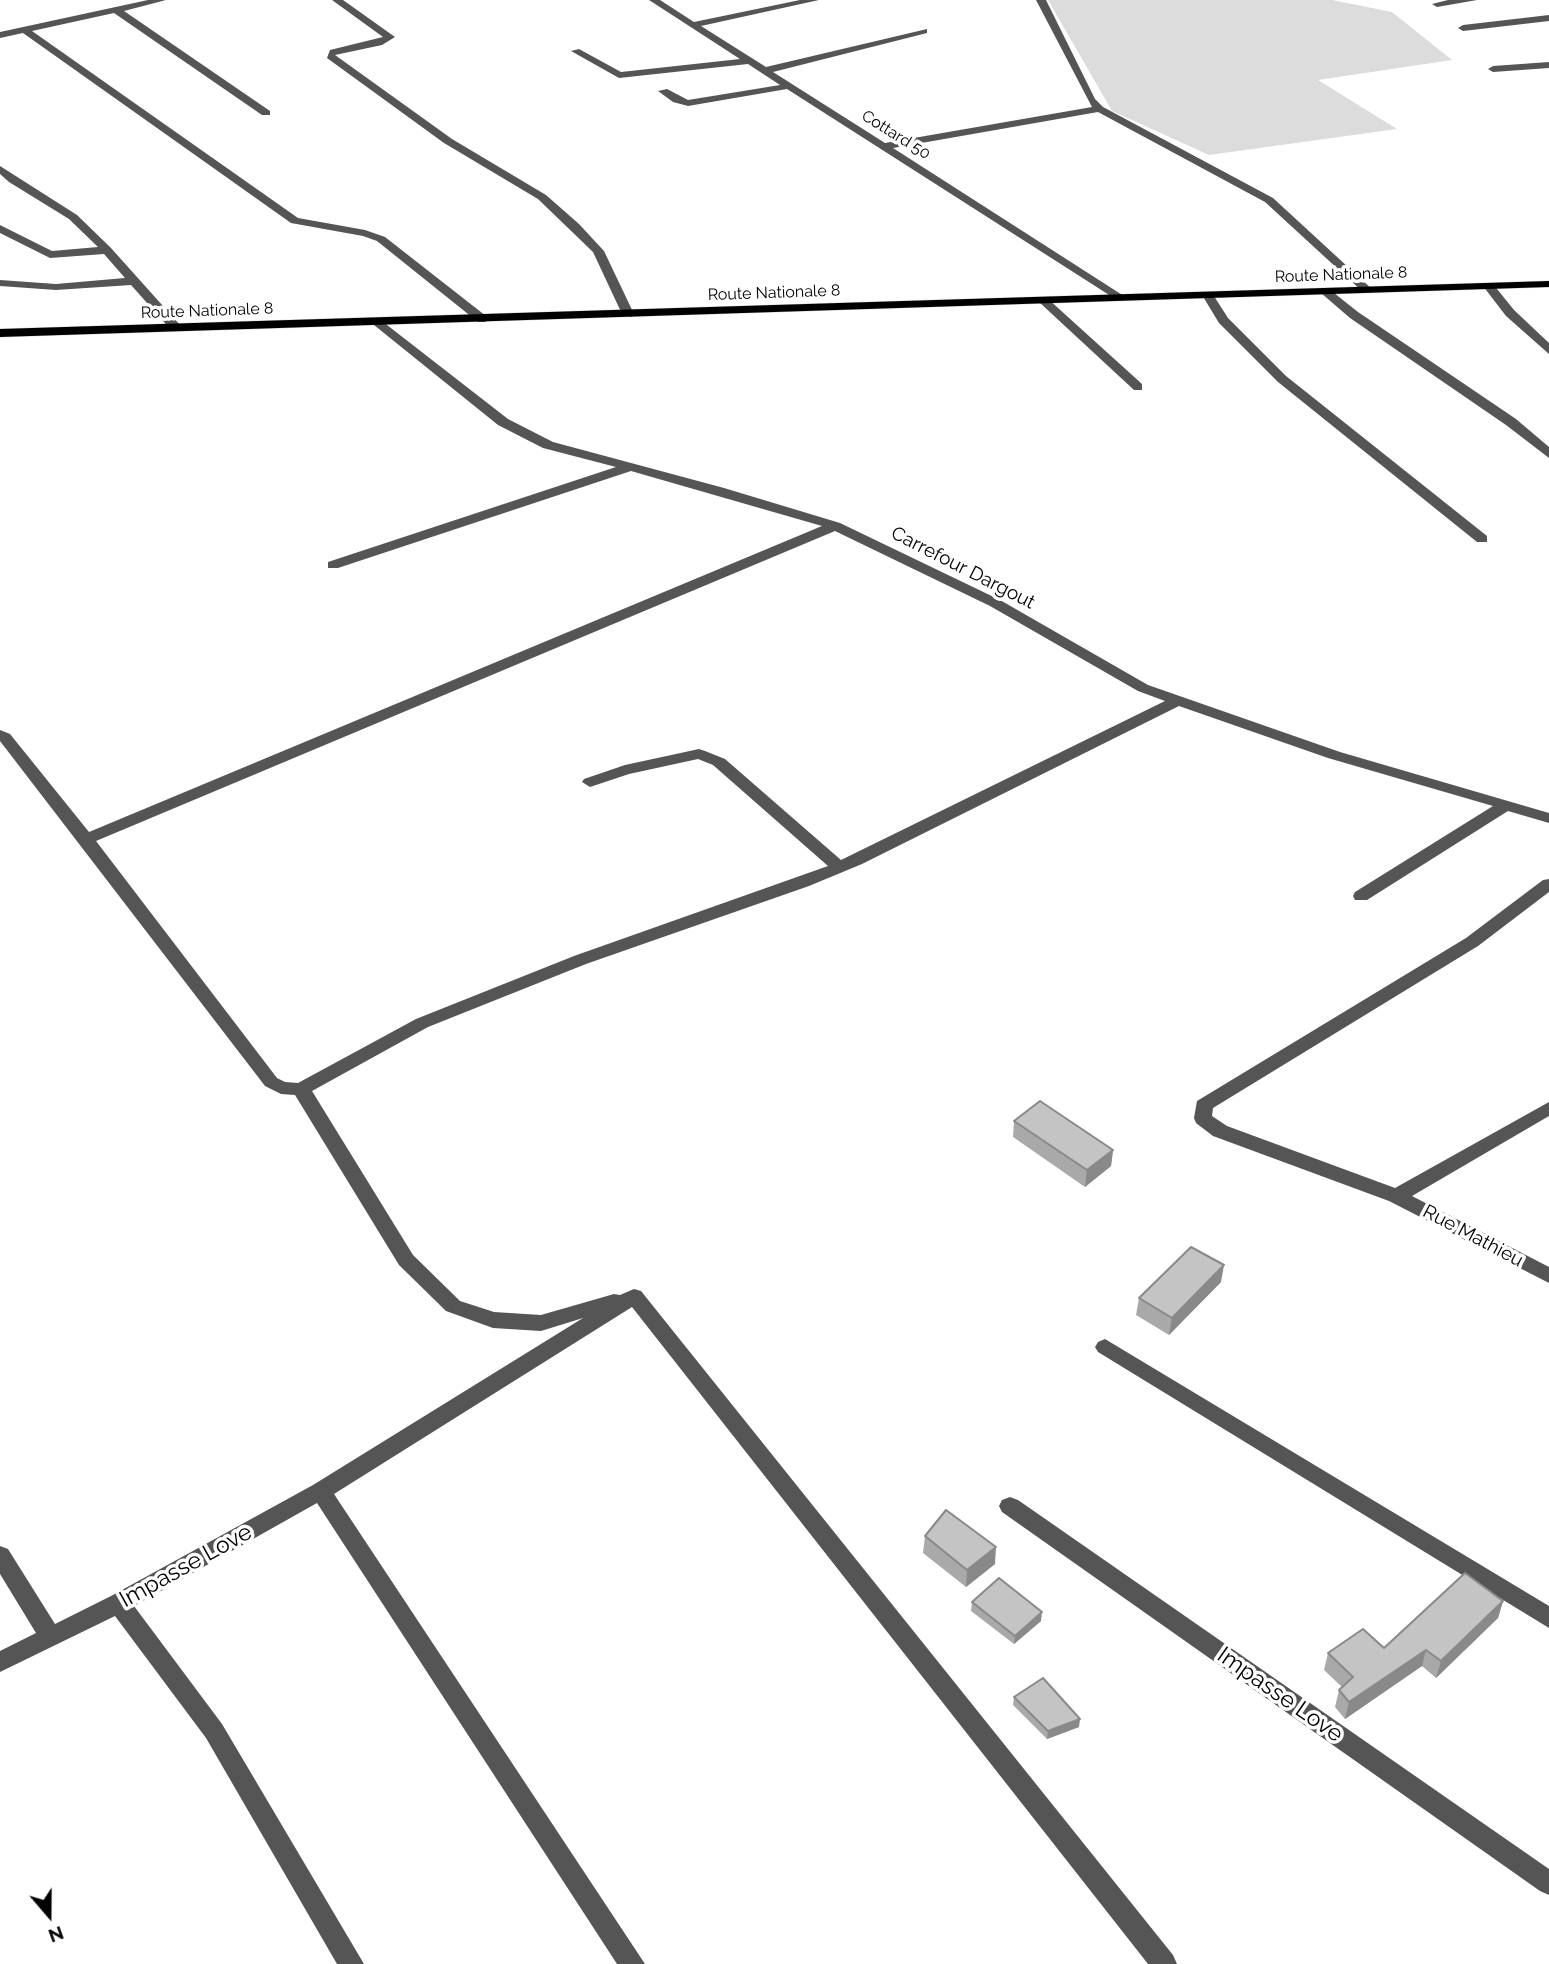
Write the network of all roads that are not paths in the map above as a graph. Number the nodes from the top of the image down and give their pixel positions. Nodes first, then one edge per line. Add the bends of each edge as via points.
1 (162, 0) edge
2 (337, 0) edge
3 (654, 0) edge
4 (814, 0) edge
5 (1041, 0) edge
6 (1472, 0) edge
7 (1437, 4) dead end
8 (117, 10) junction
9 (1549, 18) edge
10 (692, 25) junction
11 (1462, 28) dead end
12 (25, 30) junction
13 (924, 31) dead end
14 (0, 35) edge
15 (576, 51) dead end
16 (749, 61) junction
17 (1549, 65) edge
18 (1493, 69) dead end
19 (764, 71) junction
20 (789, 86) junction
21 (663, 92) dead end
22 (1099, 109) junction
23 (266, 113) dead end
24 (884, 146) junction
25 (0, 169) edge
26 (0, 228) edge
27 (107, 250) junction
28 (134, 281) junction
29 (0, 283) edge
30 (1549, 284) edge
31 (1489, 286) junction
32 (1367, 290) junction
33 (1325, 292) junction
34 (1208, 295) junction
35 (1121, 298) junction
36 (1043, 300) junction
37 (628, 314) junction
38 (482, 319) junction
39 (379, 322) junction
40 (176, 328) junction
41 (0, 333) edge
42 (1549, 350) edge
43 (1139, 387) dead end
44 (1549, 454) edge
45 (631, 467) junction
46 (835, 526) junction
47 (1482, 539) dead end
48 (333, 565) dead end
49 (1178, 700) junction
50 (0, 735) edge
51 (590, 782) dead end
52 (1506, 805) junction
53 (1549, 818) edge
54 (86, 839) junction
55 (839, 867) junction
56 (1549, 884) edge
57 (1361, 895) dead end
58 (301, 1088) junction
59 (1549, 1108) edge
60 (1396, 1196) junction
61 (1549, 1276) edge
62 (634, 1296) junction
63 (1105, 1347) dead end
64 (321, 1491) junction
65 (1010, 1506) dead end
66 (0, 1556) edge
67 (119, 1603) junction
68 (1549, 1618) edge
69 (51, 1638) junction
70 (0, 1662) edge
71 (1549, 1883) edge
72 (351, 1964) edge
73 (632, 1964) edge
74 (1164, 1964) edge

1 - 8 street
2 - 37 street via 390,37 330,56 447,141 542,197 598,251
3 - 10 street, Cottard 50
4 - 10 street
5 - 22 street
6 - 7 street
8 - 12 street
8 - 23 street
9 - 11 street
10 - 16 street, Cottard 50
12 - 14 street
12 - 38 street via 295,221 381,239
13 - 19 street
15 - 16 street via 619,75
16 - 19 street, Cottard 50
17 - 18 street
19 - 20 street, Cottard 50
20 - 21 street via 688,103
20 - 24 street, Cottard 50
22 - 24 street
22 - 32 street via 1269,200
24 - 35 street, Cottard 50
25 - 27 street via 73,217
26 - 27 street via 50,255
27 - 28 street
28 - 29 street via 56,288
28 - 40 street
30 - 31 main road, Route Nationale 8
31 - 32 main road, Route Nationale 8
31 - 42 street
32 - 33 main road, Route Nationale 8
33 - 34 main road, Route Nationale 8
33 - 44 street via 1511,422
34 - 35 main road, Route Nationale 8
34 - 47 street via 1223,320 1282,379
35 - 36 main road, Route Nationale 8
36 - 37 main road, Route Nationale 8
36 - 43 street
37 - 38 main road, Route Nationale 8
38 - 39 main road, Route Nationale 8
39 - 40 main road, Route Nationale 8
39 - 45 street, Carrefour Dargout via 503,422 548,445
40 - 41 main road, Route Nationale 8
45 - 46 street, Carrefour Dargout
45 - 48 street
46 - 49 street, Carrefour Dargout via 995,603 1143,688
46 - 54 street
49 - 52 street, Carrefour Dargout via 1334,755
49 - 55 street
50 - 54 street
51 - 55 street via 699,754 719,762
52 - 53 street, Carrefour Dargout
52 - 57 street
54 - 58 street via 271,1082 281,1088
55 - 58 street via 580,960 422,1023
56 - 60 street, Rue Mathieu via 1472,942 1204,1105 1203,1118 1220,1131
58 - 62 street via 406,1260 453,1306 493,1320 541,1323
59 - 60 street
60 - 61 street, Rue Mathieu
62 - 64 street, Impasse Love
62 - 74 street
63 - 68 street
64 - 67 street, Impasse Love
64 - 73 street
65 - 71 street, Impasse Love
66 - 69 street
67 - 69 street, Impasse Love
67 - 72 street via 214,1731
69 - 70 street, Impasse Love

